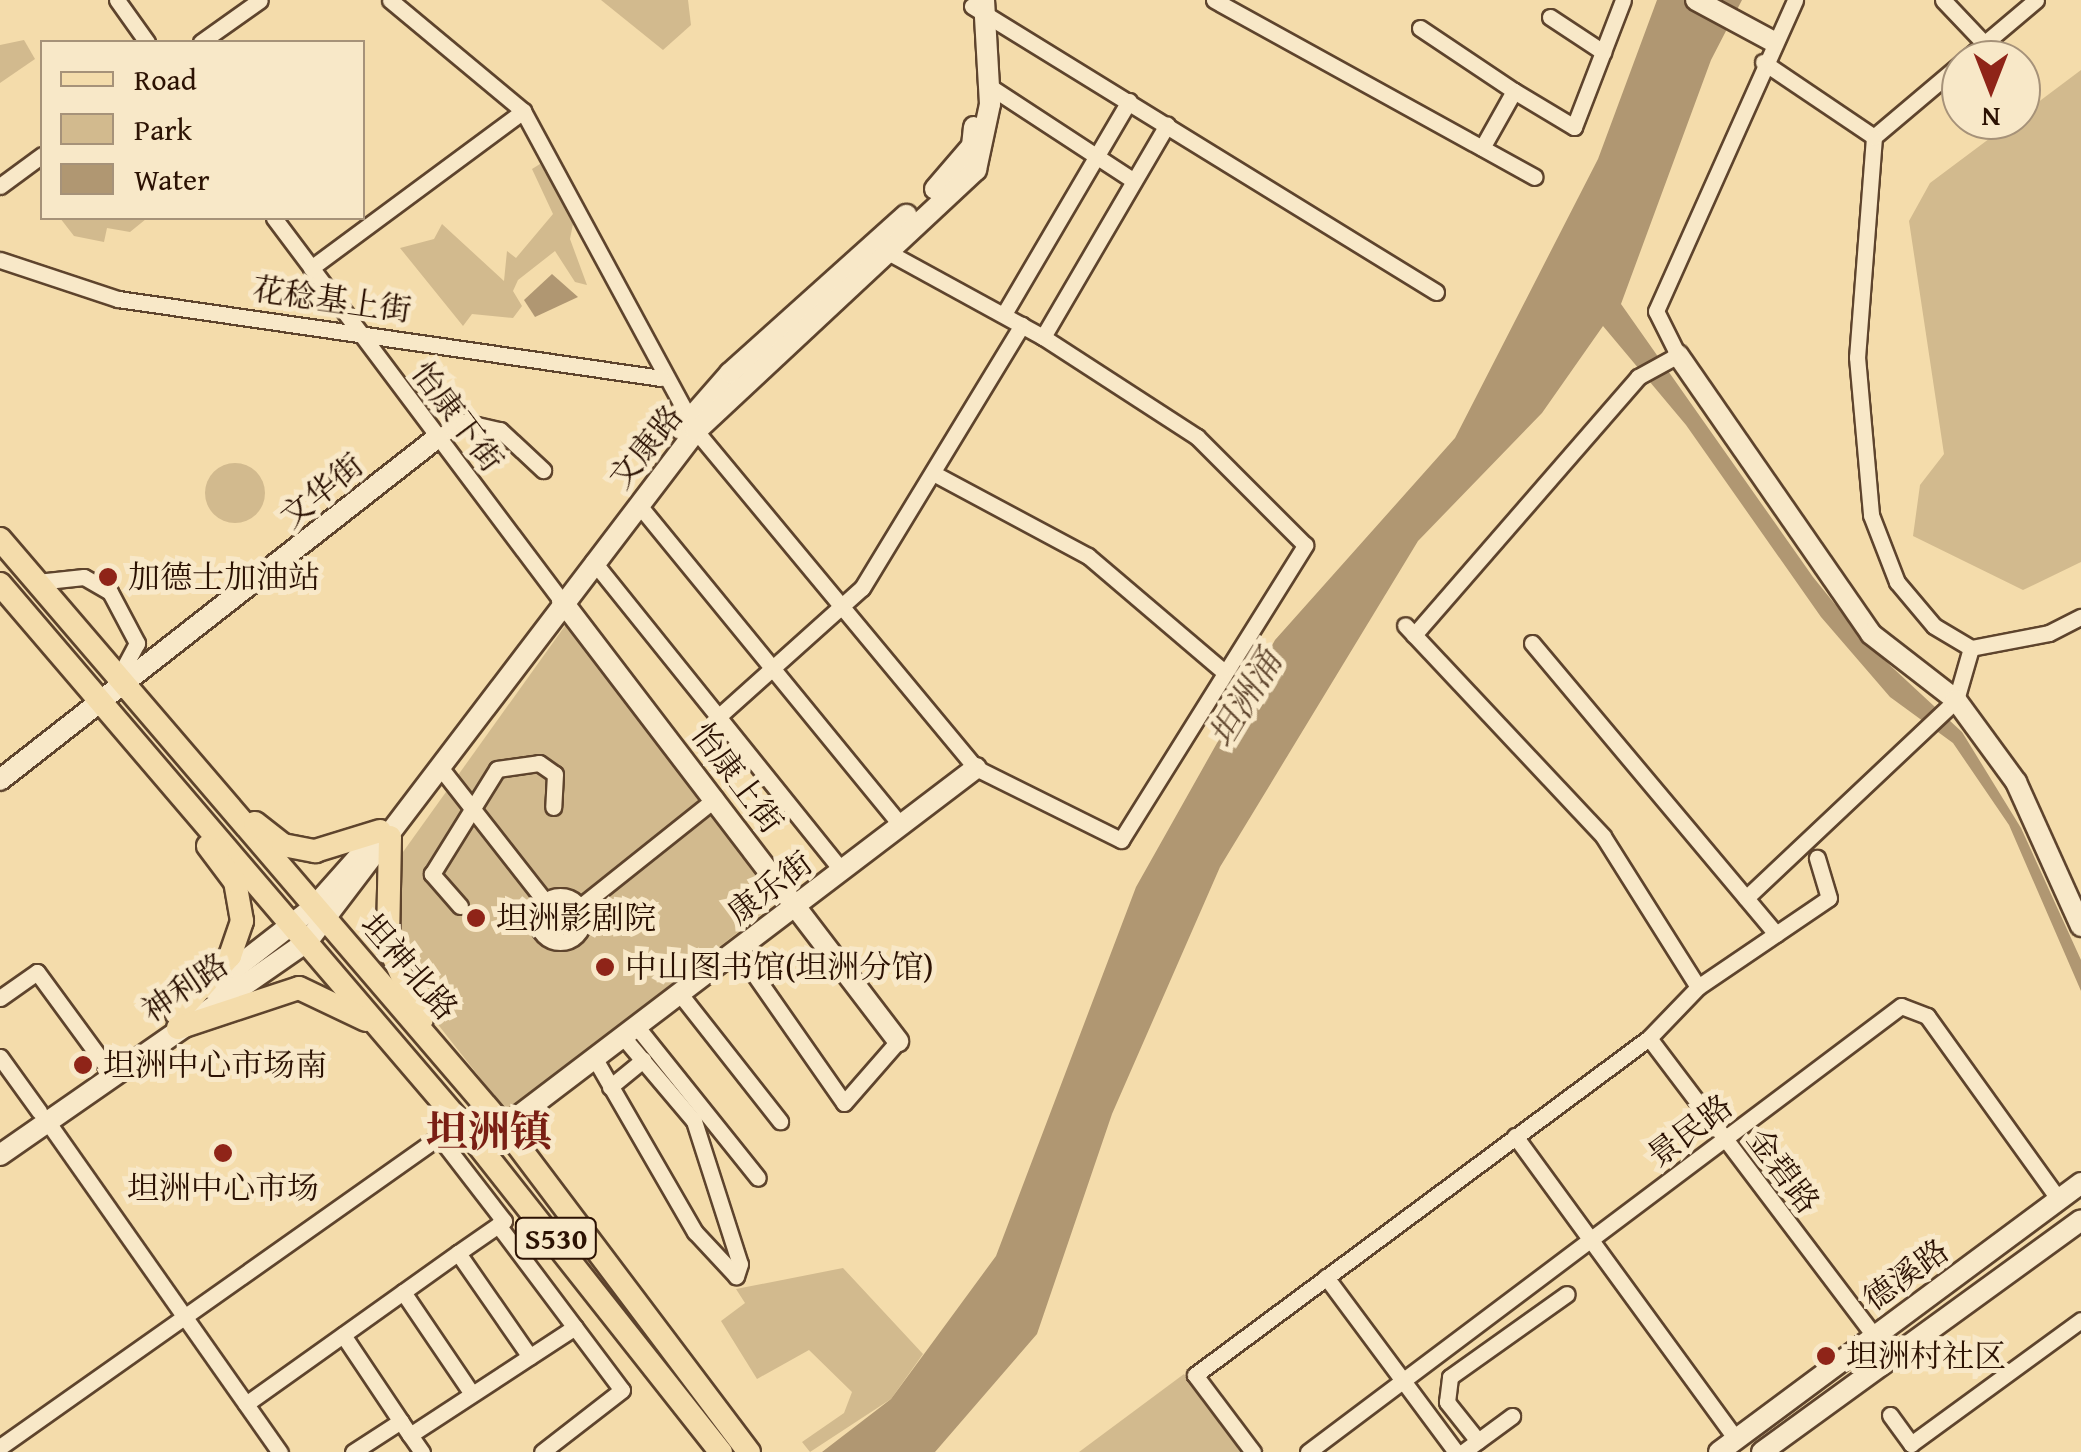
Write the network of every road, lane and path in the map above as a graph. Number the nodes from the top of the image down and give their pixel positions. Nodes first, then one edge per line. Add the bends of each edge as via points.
1 (117, 0) edge
2 (260, 0) edge
3 (390, 0) edge
4 (1214, 0) edge
5 (1623, 0) edge
6 (1696, 0) edge
7 (1795, 0) edge
8 (1943, 0) edge
9 (2036, 0) edge
10 (978, 5) edge
11 (1550, 17) dead end
12 (1420, 28) dead end
13 (146, 40) edge
14 (203, 40) edge
15 (1981, 40) joint
16 (1772, 41) junction
17 (1603, 52) junction
18 (1763, 62) junction
19 (1941, 76) edge
20 (1514, 91) junction
21 (989, 95) junction
22 (1129, 101) junction
23 (523, 112) junction
24 (1166, 125) junction
25 (1874, 137) junction
26 (1482, 148) junction
27 (40, 156) edge
28 (1096, 156) junction
29 (1534, 176) dead end
30 (1134, 181) junction
31 (0, 186) edge
32 (275, 220) edge
33 (879, 249) junction
34 (0, 260) edge
35 (311, 268) junction
36 (1436, 292) dead end
37 (1004, 314) junction
38 (1022, 326) junction
39 (356, 330) junction
40 (1044, 337) junction
41 (1678, 355) junction
42 (661, 378) junction
43 (692, 425) junction
44 (438, 437) junction
45 (543, 470) dead end
46 (932, 472) junction
47 (638, 504) junction
48 (0, 539) edge
49 (593, 561) junction
50 (37, 582) junction
51 (0, 584) edge
52 (559, 596) junction
53 (841, 610) junction
54 (2081, 617) edge
55 (1532, 643) dead end
56 (1971, 648) junction
57 (1222, 670) junction
58 (775, 671) junction
59 (122, 682) junction
60 (1956, 700) junction
61 (104, 704) junction
62 (718, 717) junction
63 (440, 766) junction
64 (976, 768) junction
65 (0, 780) edge
66 (181, 794) junction
67 (218, 795) junction
68 (716, 798) junction
69 (470, 805) junction
70 (553, 807) dead end
71 (901, 826) junction
72 (385, 834) junction
73 (1817, 858) dead end
74 (842, 871) junction
75 (1746, 898) junction
76 (544, 900) junction
77 (460, 906) dead end
78 (582, 906) junction
79 (796, 906) junction
80 (320, 914) junction
81 (2081, 926) edge
82 (300, 933) junction
83 (1776, 934) junction
84 (738, 951) junction
85 (1698, 987) junction
86 (680, 994) junction
87 (0, 998) edge
88 (178, 1020) junction
89 (383, 1030) junction
90 (630, 1032) junction
91 (1649, 1038) junction
92 (898, 1041) joint
93 (437, 1050) junction
94 (0, 1057) edge
95 (595, 1059) junction
96 (643, 1060) junction
97 (105, 1064) junction
98 (610, 1087) junction
99 (43, 1116) junction
100 (780, 1121) dead end
101 (460, 1122) junction
102 (504, 1127) junction
103 (440, 1136) junction
104 (1515, 1136) junction
105 (0, 1138) edge
106 (1726, 1139) junction
107 (0, 1155) edge
108 (758, 1178) dead end
109 (2081, 1183) edge
110 (2059, 1200) junction
111 (2081, 1220) edge
112 (498, 1225) junction
113 (1594, 1238) junction
114 (458, 1253) junction
115 (1326, 1278) junction
116 (403, 1292) junction
117 (1567, 1294) dead end
118 (183, 1315) junction
119 (1486, 1318) junction
120 (2081, 1320) edge
121 (575, 1328) junction
122 (343, 1334) junction
123 (1874, 1336) junction
124 (1502, 1340) junction
125 (530, 1356) junction
126 (1403, 1380) junction
127 (472, 1394) junction
128 (246, 1404) junction
129 (1890, 1415) dead end
130 (1512, 1416) dead end
131 (405, 1428) junction
132 (1478, 1441) junction
133 (1727, 1445) edge
134 (0, 1448) edge
135 (1914, 1448) edge
136 (280, 1452) edge
137 (353, 1452) edge
138 (422, 1452) edge
139 (542, 1452) edge
140 (721, 1452) edge
141 (750, 1452) edge
142 (1253, 1452) edge
143 (1308, 1452) edge
144 (1460, 1452) edge
145 (1762, 1452) edge

1 - 13 street
2 - 14 street
3 - 23 street
4 - 26 street
5 - 17 street
6 - 16 street
7 - 16 street
8 - 15 street
9 - 15 street
10 - 21 street, 文康路
10 - 22 street
10 - 33 street via 972,146
11 - 17 street
12 - 20 street
16 - 18 street
17 - 20 street via 1574,127
18 - 25 street
18 - 41 street via 1656,311
19 - 25 street
20 - 26 street
21 - 28 street
21 - 33 street, 文康路 via 976,170
22 - 24 street
22 - 28 street
23 - 35 street
23 - 42 street
24 - 30 street
24 - 36 street
25 - 56 street via 1857,357 1871,515 1897,582 1934,626
26 - 29 street
27 - 31 street
28 - 30 street
28 - 37 street
30 - 40 street
32 - 35 street, 怡康下街
33 - 37 street
33 - 43 street, 文康路
34 - 39 street, 花稔基上街 via 118,299
35 - 39 street, 怡康下街
37 - 38 street
38 - 40 street
38 - 46 street
39 - 42 street, 花稔基上街
39 - 44 street, 怡康下街
40 - 57 street via 1197,437 1305,544
41 - 60 street via 1871,634
41 - 85 street via 1638,376 1409,630 1603,836
42 - 43 street
43 - 47 street, 文康路
43 - 52 street
43 - 53 street
44 - 45 street via 464,422 500,430
44 - 52 street, 怡康下街
44 - 59 street, 文华街
46 - 53 street
46 - 57 street via 1088,556
47 - 49 street, 文康路
47 - 58 street
48 - 50 main road, 坦神北路 / S530
49 - 52 street, 文康路
49 - 62 street
50 - 59 main road, 坦神北路 / S530
50 - 59 street via 84,577 110,592 138,644
51 - 61 main road, 坦神北路 / S530
52 - 63 street, 文康路
52 - 68 street, 怡康上街
52 - 72 street
53 - 58 street
53 - 64 street
54 - 56 street
55 - 75 street
56 - 60 street
57 - 64 street via 1122,840
58 - 62 street
58 - 71 street
59 - 61 street, 文华街
59 - 67 main road, 坦神北路 / S530
60 - 75 street
60 - 81 street via 2016,782
61 - 65 street, 文华街
61 - 66 main road, 坦神北路 / S530
62 - 74 street
63 - 69 street
63 - 72 street, 文康路
64 - 71 street, 康乐街
66 - 82 main road, 坦神北路 / S530
66 - 88 main road via 235,882 242,921 230,956
67 - 72 main road via 283,845 316,850
67 - 80 main road, 坦神北路 / S530
68 - 78 street
68 - 79 street, 怡康上街
69 - 70 street via 498,769 520,761 554,774
69 - 76 street
69 - 77 street via 432,874
71 - 74 street, 康乐街
72 - 80 street, 神利路
72 - 93 main road via 388,945
73 - 83 street via 1830,898
74 - 79 street, 康乐街
75 - 83 street
76 - 78 street
76 - 78 street via 537,930 552,942 579,934
79 - 84 street, 康乐街
79 - 92 street, 怡康上街
80 - 82 street, 神利路
80 - 93 main road, 坦神北路 / S530
82 - 88 street, 神利路
82 - 89 main road, 坦神北路 / S530
83 - 85 street
84 - 86 street, 康乐街
84 - 92 street via 844,1103
85 - 91 street
86 - 90 street, 康乐街
86 - 100 street
87 - 97 street via 37,972
88 - 89 main road via 300,988
88 - 97 street
88 - 99 street, 神利路
89 - 101 main road, 坦神北路 / S530
90 - 95 street, 康乐街
90 - 96 street
90 - 108 street
91 - 104 street
91 - 106 street, 金碧路
93 - 102 main road, 坦神北路 / S530
94 - 99 street
95 - 98 street
95 - 102 street, 康乐街
96 - 98 street
96 - 98 street via 694,1121 736,1276 694,1232
97 - 99 street
99 - 105 street
99 - 107 street, 神利路
99 - 118 street
101 - 103 street
101 - 140 main road, 坦神北路 / S530
102 - 141 main road, 坦神北路 / S530
103 - 112 street
103 - 118 street
104 - 113 street
104 - 115 street
106 - 110 street, 景民路 via 1901,1006 1927,1016
106 - 113 street, 景民路
106 - 123 street, 金碧路
109 - 110 street, 德溪路
110 - 123 street, 德溪路
111 - 145 street, 德溪路
112 - 114 street
112 - 121 street
113 - 119 street, 景民路
113 - 133 street
114 - 116 street
114 - 125 street
115 - 126 street
115 - 142 street via 1195,1375
116 - 122 street
116 - 127 street
117 - 124 street
118 - 128 street
118 - 134 street
119 - 124 street
119 - 126 street, 景民路
120 - 135 street
121 - 125 street
121 - 139 street via 622,1396
122 - 128 street
122 - 131 street
123 - 133 street, 德溪路
124 - 132 street via 1446,1384 1447,1402
125 - 127 street
126 - 143 street, 景民路
126 - 144 street
127 - 131 street
128 - 136 street
129 - 135 street
130 - 132 street
131 - 137 street
131 - 138 street
132 - 144 street

